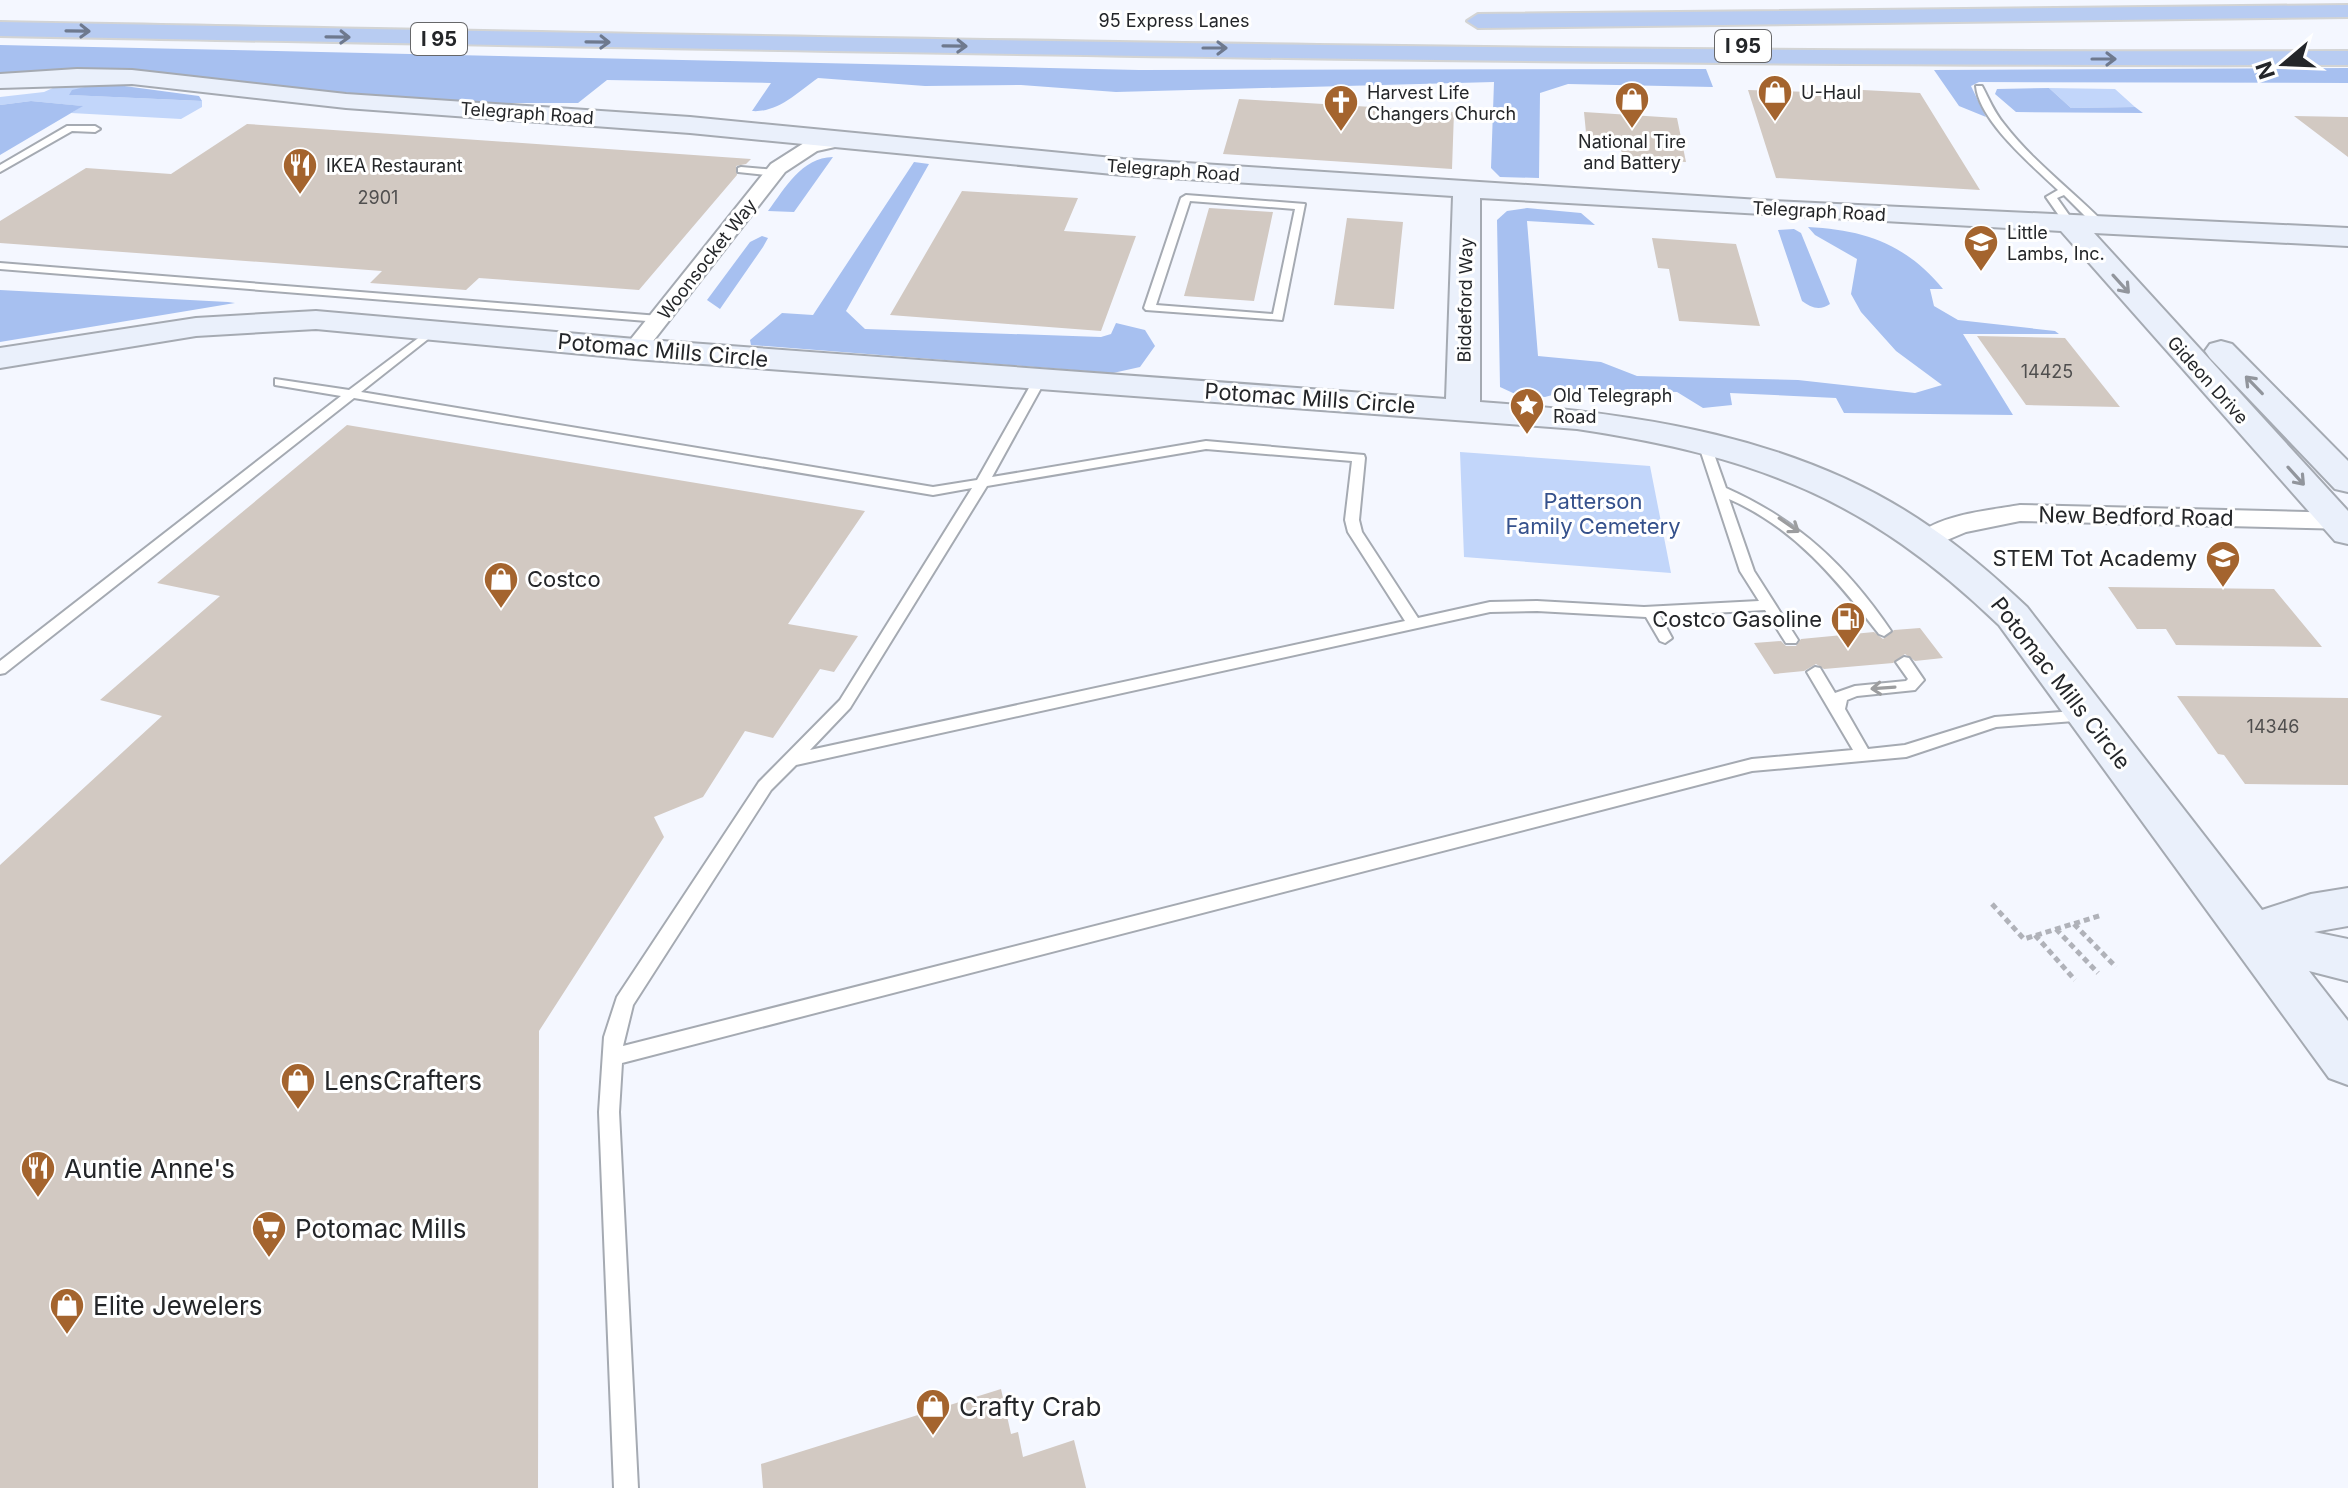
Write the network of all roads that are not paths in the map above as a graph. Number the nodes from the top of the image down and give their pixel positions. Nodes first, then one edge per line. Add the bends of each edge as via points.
1 (2348, 11) edge
2 (1452, 21) dead end
3 (0, 29) edge
4 (2348, 37) edge
5 (1382, 49) junction
6 (2348, 58) edge
7 (0, 81) edge
8 (1979, 88) dead end
9 (95, 129) dead end
10 (734, 129) junction
11 (846, 139) junction
12 (0, 169) edge
13 (741, 170) dead end
14 (776, 170) junction
15 (1307, 179) junction
16 (1467, 190) junction
17 (2062, 192) junction
18 (1301, 206) junction
19 (2086, 226) junction
20 (2342, 238) edge
21 (0, 266) edge
22 (659, 319) junction
23 (433, 330) junction
24 (635, 349) junction
25 (0, 358) edge
26 (1040, 379) junction
27 (279, 382) dead end
28 (351, 394) junction
29 (1463, 410) junction
30 (1703, 440) junction
31 (2348, 481) edge
32 (981, 485) junction
33 (1720, 490) junction
34 (2344, 525) edge
35 (1928, 540) junction
36 (1769, 605) junction
37 (1651, 612) junction
38 (1414, 624) junction
39 (1884, 631) dead end
40 (1665, 638) dead end
41 (1791, 640) dead end
42 (1904, 662) dead end
43 (0, 669) edge
44 (1815, 672) dead end
45 (1837, 709) junction
46 (2087, 715) junction
47 (1864, 755) junction
48 (789, 761) junction
49 (2348, 907) edge
50 (2255, 938) junction
51 (2348, 960) edge
52 (611, 1057) junction
53 (2348, 1062) edge
54 (626, 1488) edge

1 - 2 highway
3 -> 5 highway, I 95 via 598,42
4 - 5 highway, I 95
5 -> 6 highway
7 - 10 street, Telegraph Road via 132,77 346,101
8 - 17 lane via 2001,123
9 - 12 lane via 70,128
10 - 11 street, Telegraph Road
10 - 14 street via 777,145
11 - 14 street, Woonsocket Way via 811,147
11 - 15 street, Telegraph Road via 1098,165
13 - 14 lane
14 - 22 street, Woonsocket Way
15 - 16 street, Telegraph Road
15 - 18 lane
16 - 19 street, Telegraph Road
16 - 29 street, Biddeford Way
17 - 19 lane via 2078,200
17 - 19 lane via 2051,197
18 - 18 lane via 1278,318 1150,308 1186,198
19 - 20 street, Telegraph Road
31 -> 19 street, Gideon Drive
19 -> 34 street, Gideon Drive
21 - 22 lane
22 - 24 street, Woonsocket Way
23 - 24 street, Potomac Mills Circle
23 - 25 street, Potomac Mills Circle via 316,320 232,322
23 - 28 lane
24 - 26 street, Potomac Mills Circle
26 - 29 street, Potomac Mills Circle
26 - 32 lane
27 - 28 lane
28 - 32 lane via 913,489
28 - 43 lane
29 - 30 street, Potomac Mills Circle via 1639,427
30 - 33 lane
30 - 35 street, Potomac Mills Circle via 1840,489
32 - 38 lane via 1206,445 1359,458 1355,532
32 - 48 lane via 845,704
33 - 36 lane via 1747,571
33 -> 39 lane via 1767,511 1810,540
34 - 35 street, New Bedford Road via 2020,513 1958,525
35 - 46 street, Potomac Mills Circle via 1981,582 2013,616
36 - 37 lane
36 - 41 lane
37 - 38 lane via 1490,607
37 - 40 lane
38 - 48 lane
42 -> 45 lane via 1916,680 1910,686 1855,691 1840,697
44 - 45 lane
45 - 47 lane
46 - 47 lane via 1995,722 1906,751
46 - 50 street, Potomac Mills Circle
47 - 52 lane via 1752,765
48 - 52 lane via 765,786 631,991
49 - 50 street via 2317,909
50 - 51 street
50 - 53 street, Potomac Mills Circle
52 - 54 lane

